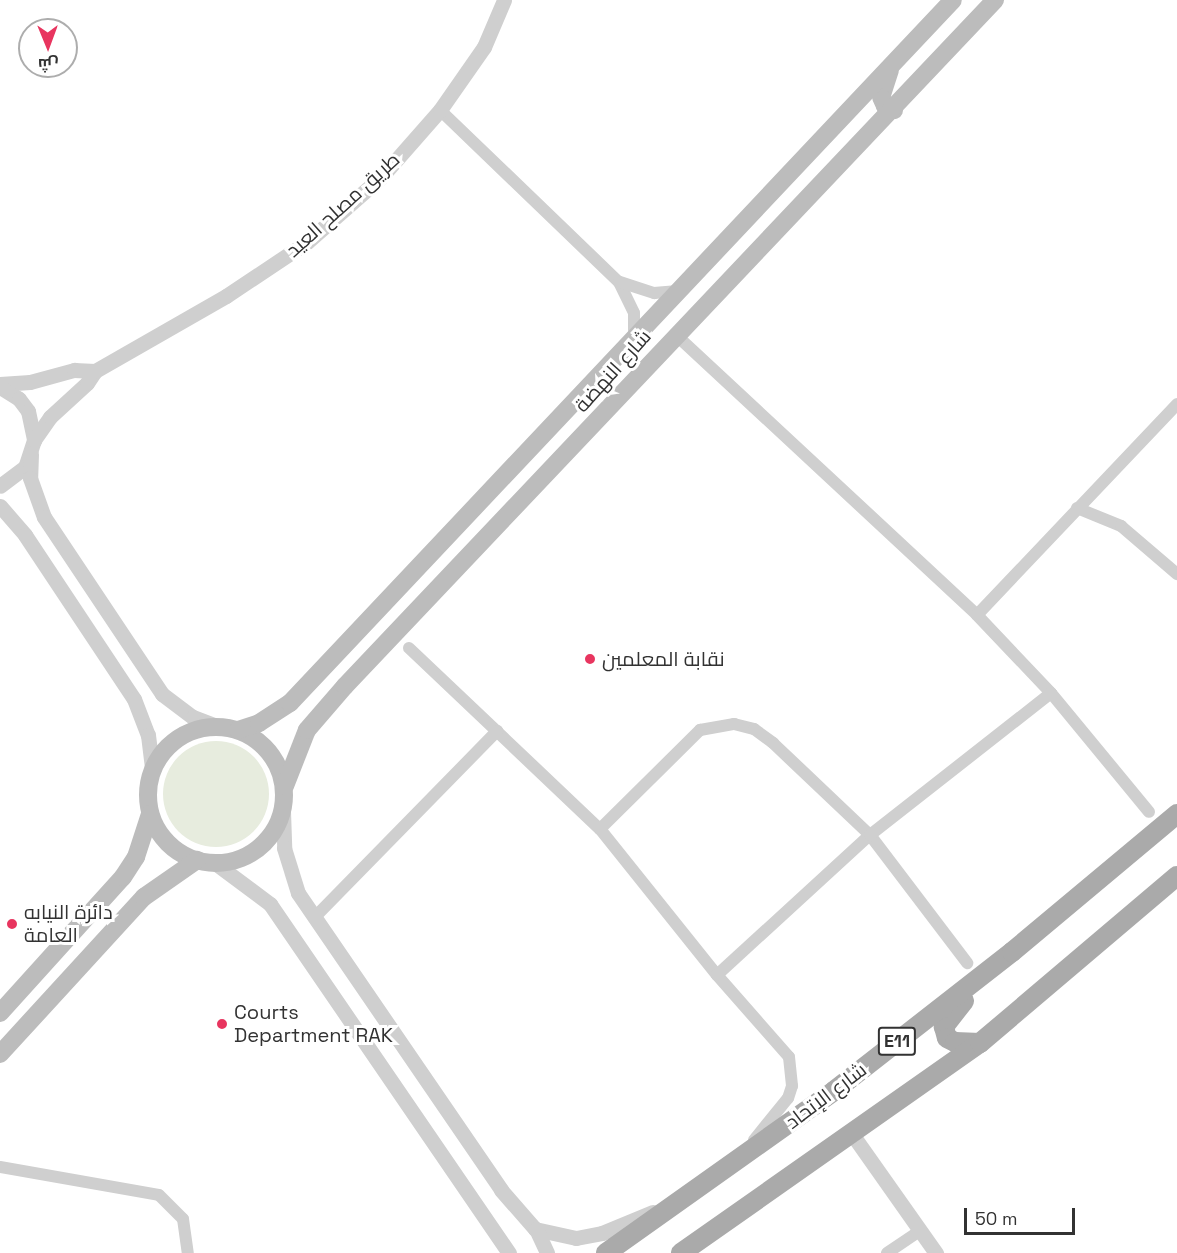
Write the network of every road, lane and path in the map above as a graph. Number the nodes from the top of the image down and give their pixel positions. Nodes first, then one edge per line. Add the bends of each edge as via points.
1 (504, 0) edge
2 (953, 0) edge
3 (995, 0) edge
4 (893, 63) junction
5 (440, 110) junction
6 (894, 110) junction
7 (619, 282) junction
8 (678, 291) junction
9 (676, 335) junction
10 (634, 337) junction
11 (95, 371) junction
12 (0, 386) edge
13 (1177, 404) edge
14 (33, 447) junction
15 (0, 486) edge
16 (0, 506) edge
17 (1077, 508) junction
18 (1177, 574) edge
19 (977, 615) junction
20 (409, 648) dead end
21 (1051, 693) junction
22 (217, 726) junction
23 (238, 730) junction
24 (497, 731) junction
25 (152, 770) junction
26 (285, 786) junction
27 (283, 811) junction
28 (1149, 812) dead end
29 (150, 814) junction
30 (1177, 814) edge
31 (600, 830) junction
32 (870, 835) junction
33 (206, 862) junction
34 (1177, 876) edge
35 (314, 918) junction
36 (1012, 952) junction
37 (967, 963) dead end
38 (717, 975) junction
39 (0, 1013) edge
40 (980, 1043) junction
41 (0, 1054) edge
42 (852, 1134) junction
43 (733, 1163) junction
44 (0, 1167) edge
45 (678, 1202) junction
46 (535, 1229) junction
47 (920, 1231) junction
48 (509, 1251) edge
49 (188, 1253) edge
50 (547, 1253) edge
51 (606, 1253) edge
52 (681, 1253) edge
53 (887, 1253) edge
54 (936, 1253) edge

1 - 5 street, طريق مصلح العيد via 484,47
2 - 4 main road, شارع النهضة
3 - 6 main road, شارع النهضة
4 - 6 main road via 881,97 885,106
4 - 8 main road, شارع النهضة
5 - 7 street
5 - 11 street, طريق مصلح العيد via 382,176 307,242 226,296
6 - 9 main road, شارع النهضة
7 - 8 street via 654,293
7 - 10 street via 634,313
8 - 10 main road, شارع النهضة
9 - 19 street
9 - 26 main road, شارع النهضة via 317,716 300,742
10 - 23 main road, شارع النهضة via 290,703 258,723
11 - 12 street, طريق مصلح العيد via 74,370
11 - 14 street, طريق مصلح العيد via 50,417
12 - 14 street via 28,411
13 - 17 street
14 - 15 street, طريق مصلح العيد via 15,477
14 - 22 street via 30,478 44,517 156,684 175,706
16 - 25 street via 25,535 134,699 148,735
17 - 18 street via 1121,526
17 - 19 street via 1042,550
19 - 21 street
20 - 24 street
21 - 28 street
21 - 32 street
22 - 23 main road
22 - 25 main road via 196,729 178,738 162,752
23 - 26 main road via 270,751
24 - 31 street
24 - 35 street
25 - 29 main road via 147,792
26 - 27 main road
27 - 33 main road via 274,832 258,849 238,860
27 - 35 street via 287,867
29 - 33 main road via 168,843
29 - 39 main road via 136,857 123,877
30 - 36 main road, شارع الإتحاد / E11
31 - 32 street via 691,736 700,730 734,724 754,729 773,743
31 - 38 street
32 - 37 street
32 - 38 street
33 - 41 main road via 144,897
33 - 48 street via 270,904
34 - 40 main road, E11
35 - 46 street via 501,1190
36 - 40 main road via 948,1017 944,1027 947,1038
36 - 43 main road, شارع الإتحاد / E11 via 834,1091
38 - 43 street via 789,1058 792,1086 788,1098
40 - 42 main road, E11
42 - 47 street
42 - 52 main road, E11
43 - 45 main road, شارع الإتحاد / E11
44 - 49 street via 159,1195 183,1219
45 - 46 street via 602,1233 576,1238
45 - 51 main road, شارع الإتحاد / E11
46 - 50 street
47 - 53 street
47 - 54 street

